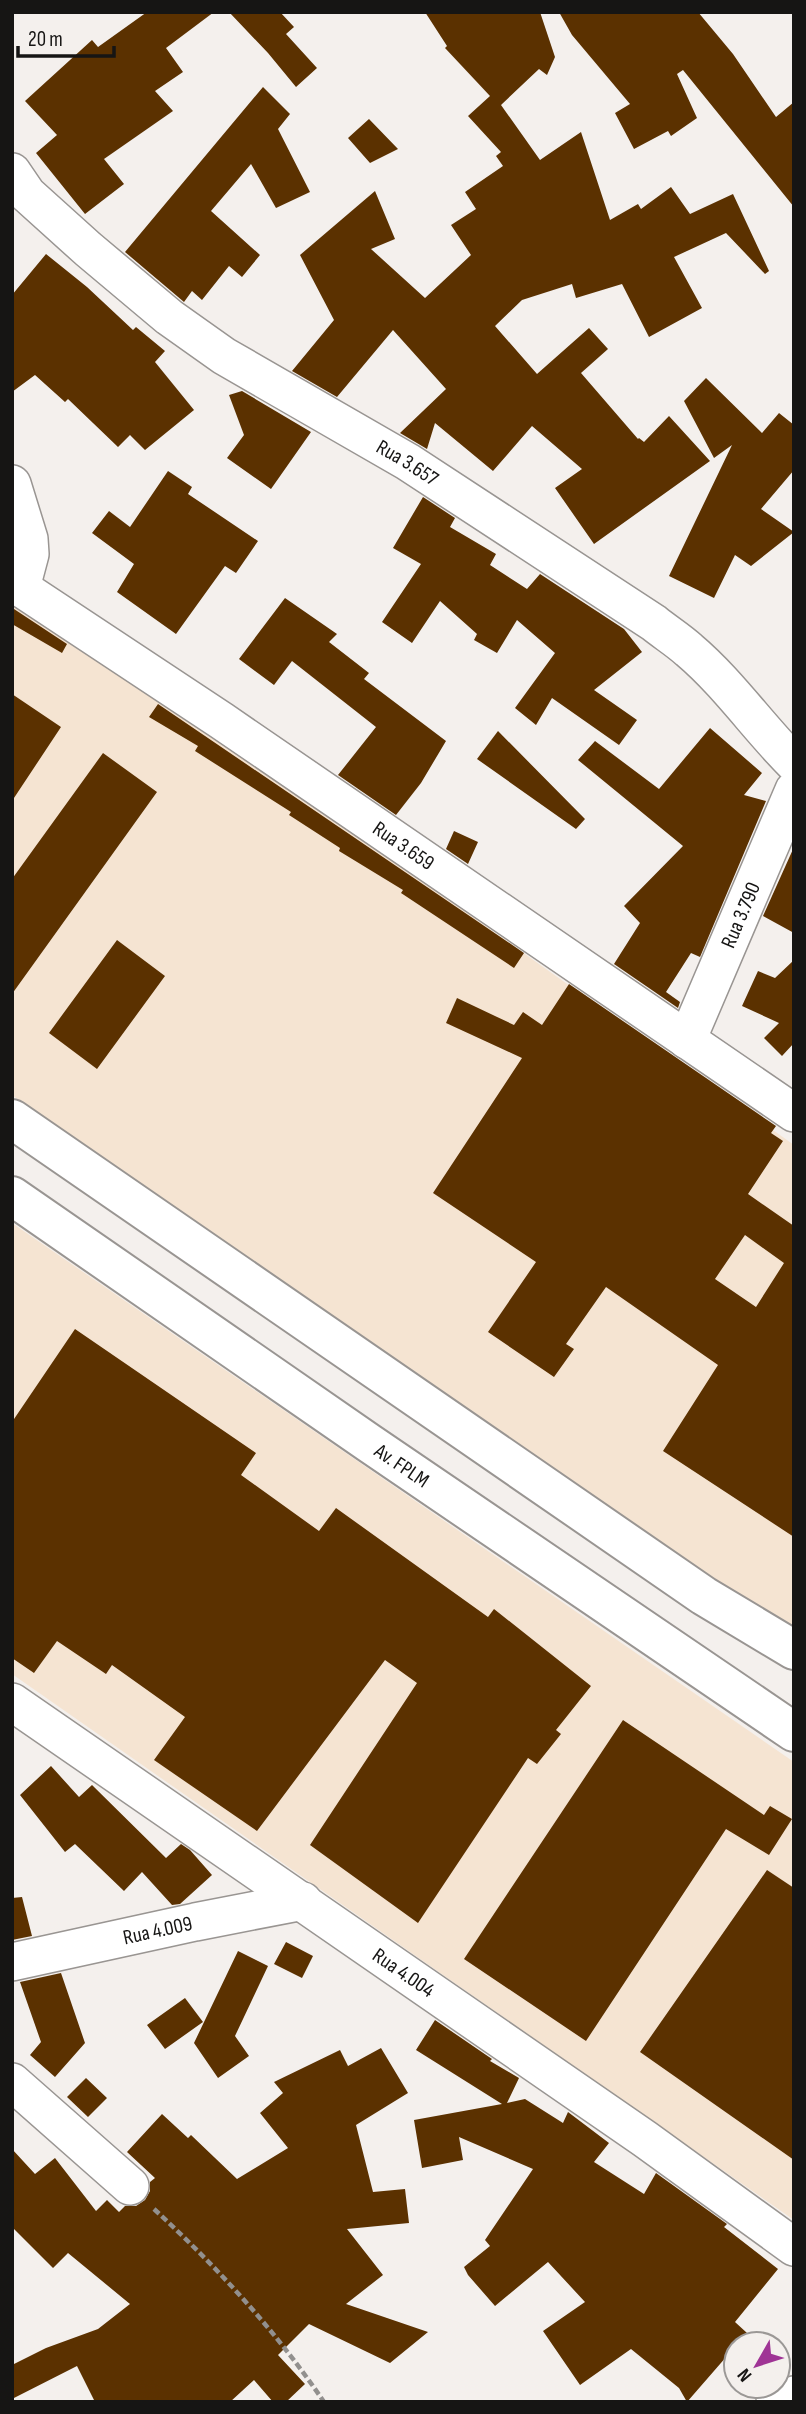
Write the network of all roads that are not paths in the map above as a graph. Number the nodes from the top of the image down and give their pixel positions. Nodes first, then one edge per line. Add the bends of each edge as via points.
1 (12, 173) edge
2 (12, 485) edge
3 (17, 585) edge
4 (794, 763) edge
5 (794, 790) edge
6 (687, 1040) junction
7 (794, 1112) edge
8 (12, 1119) edge
9 (12, 1196) edge
10 (794, 1650) edge
11 (12, 1702) edge
12 (29, 1726) edge
13 (794, 1732) edge
14 (303, 1901) junction
15 (12, 1962) edge
16 (12, 2082) edge
17 (130, 2186) road end
18 (794, 2246) edge
19 (794, 2395) edge
20 (775, 2402) edge

1 - 4 street, Rua 3.657 via 27,194 88,249 223,356 408,462 671,636 710,670
2 - 3 street via 30,554
3 - 6 street, Rua 3.659 via 234,728
5 - 6 street, Rua 3.790
6 - 7 street, Rua 3.659
8 - 10 main road via 704,1596
9 - 13 main road, Av. FPLM
11 - 12 street, Rua 4.004
12 - 14 street, Rua 4.004
14 - 15 street, Rua 4.009
14 - 18 street, Rua 4.004
16 - 17 street
19 - 20 street

